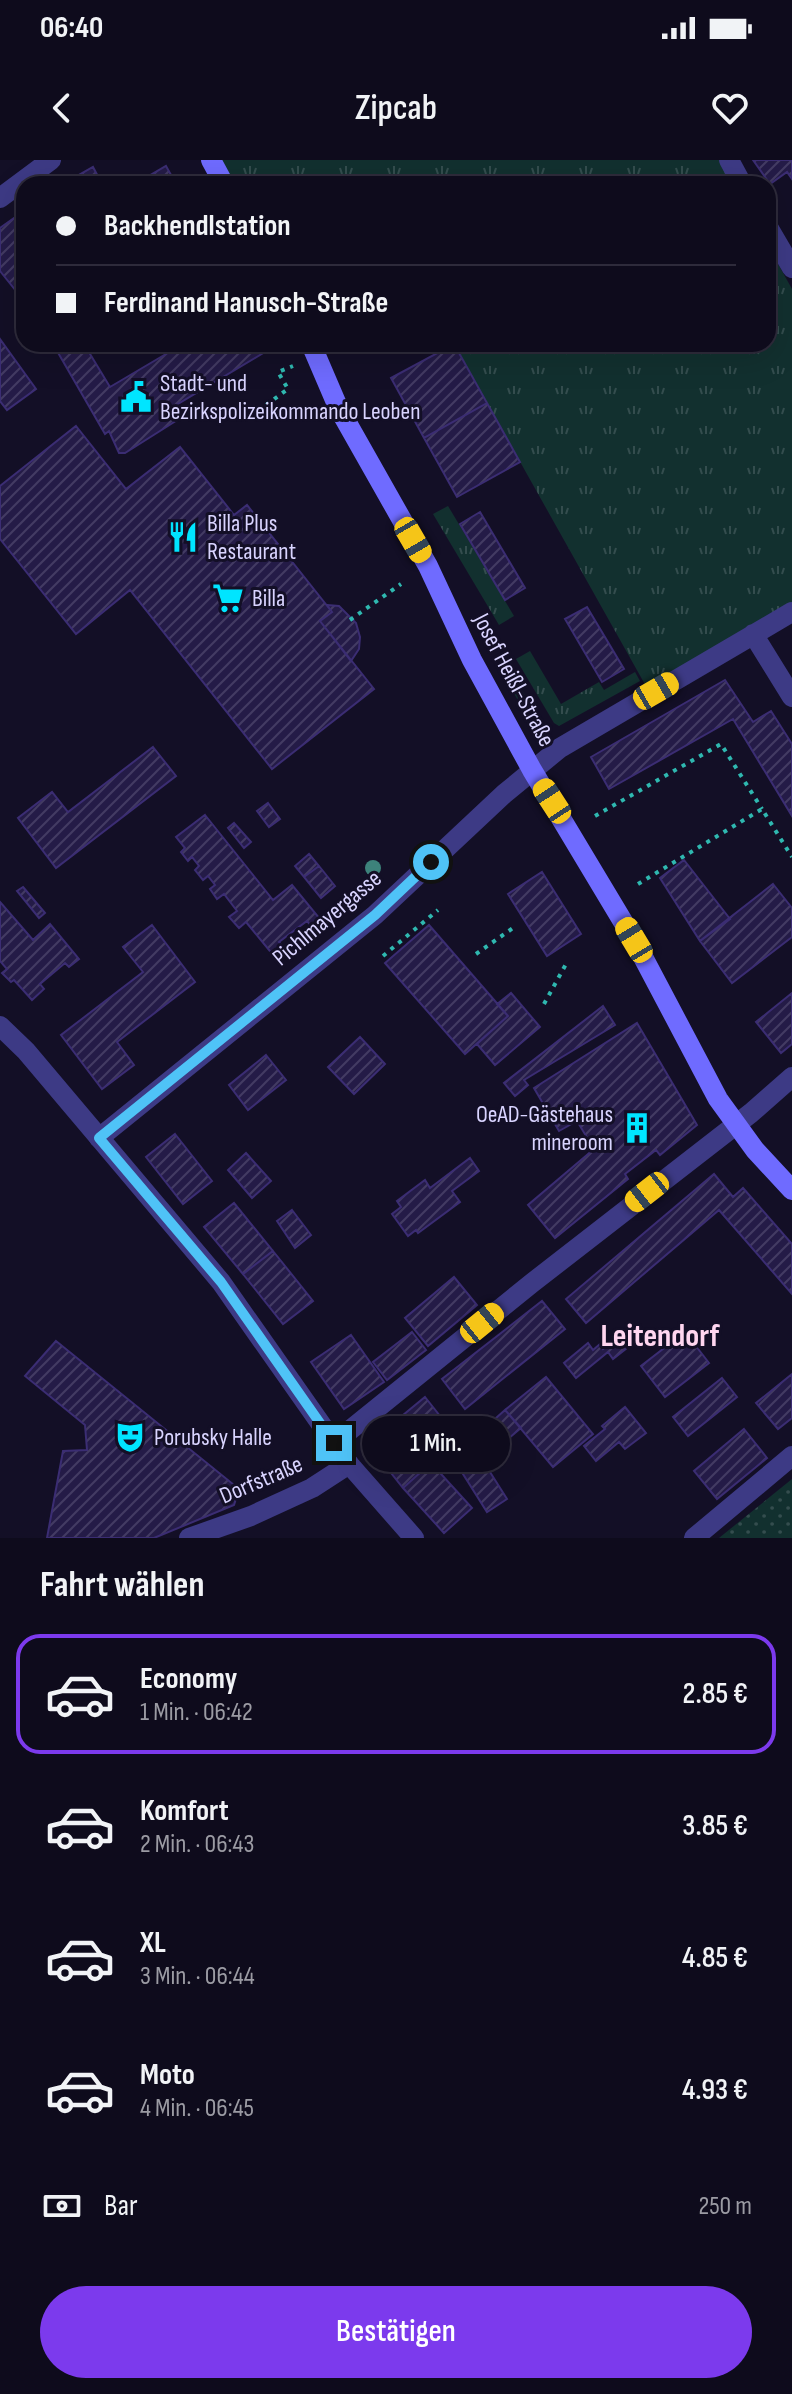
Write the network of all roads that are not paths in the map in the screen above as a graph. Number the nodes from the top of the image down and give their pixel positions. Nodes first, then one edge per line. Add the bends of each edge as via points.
1 (51, 160) edge
2 (30, 176) edge
3 (776, 241) edge
4 (792, 268) edge
5 (314, 352) edge
6 (792, 612) edge
7 (753, 634) junction
8 (792, 697) edge
9 (532, 770) junction
10 (0, 1026) edge
11 (792, 1077) edge
12 (735, 1124) junction
13 (99, 1138) junction
14 (792, 1190) edge
15 (334, 1443) junction
16 (792, 1456) edge
17 (349, 1464) junction
18 (189, 1538) edge
19 (414, 1538) edge
20 (694, 1538) edge

1 - 2 street
3 - 4 street
5 - 9 main road, Josef Heißl-Straße via 338,407 428,566
6 - 7 street, Pichlmayergasse
7 - 8 street
7 - 9 street, Pichlmayergasse via 560,748
9 - 12 main road, Josef Heißl-Straße
9 - 13 street, Pichlmayergasse via 375,915
10 - 13 street
11 - 12 street
12 - 14 main road, Josef Heißl-Straße
12 - 15 street
13 - 15 street via 221,1282
15 - 17 street
16 - 20 street
17 - 18 street, Dorfstraße via 312,1488
17 - 19 street

